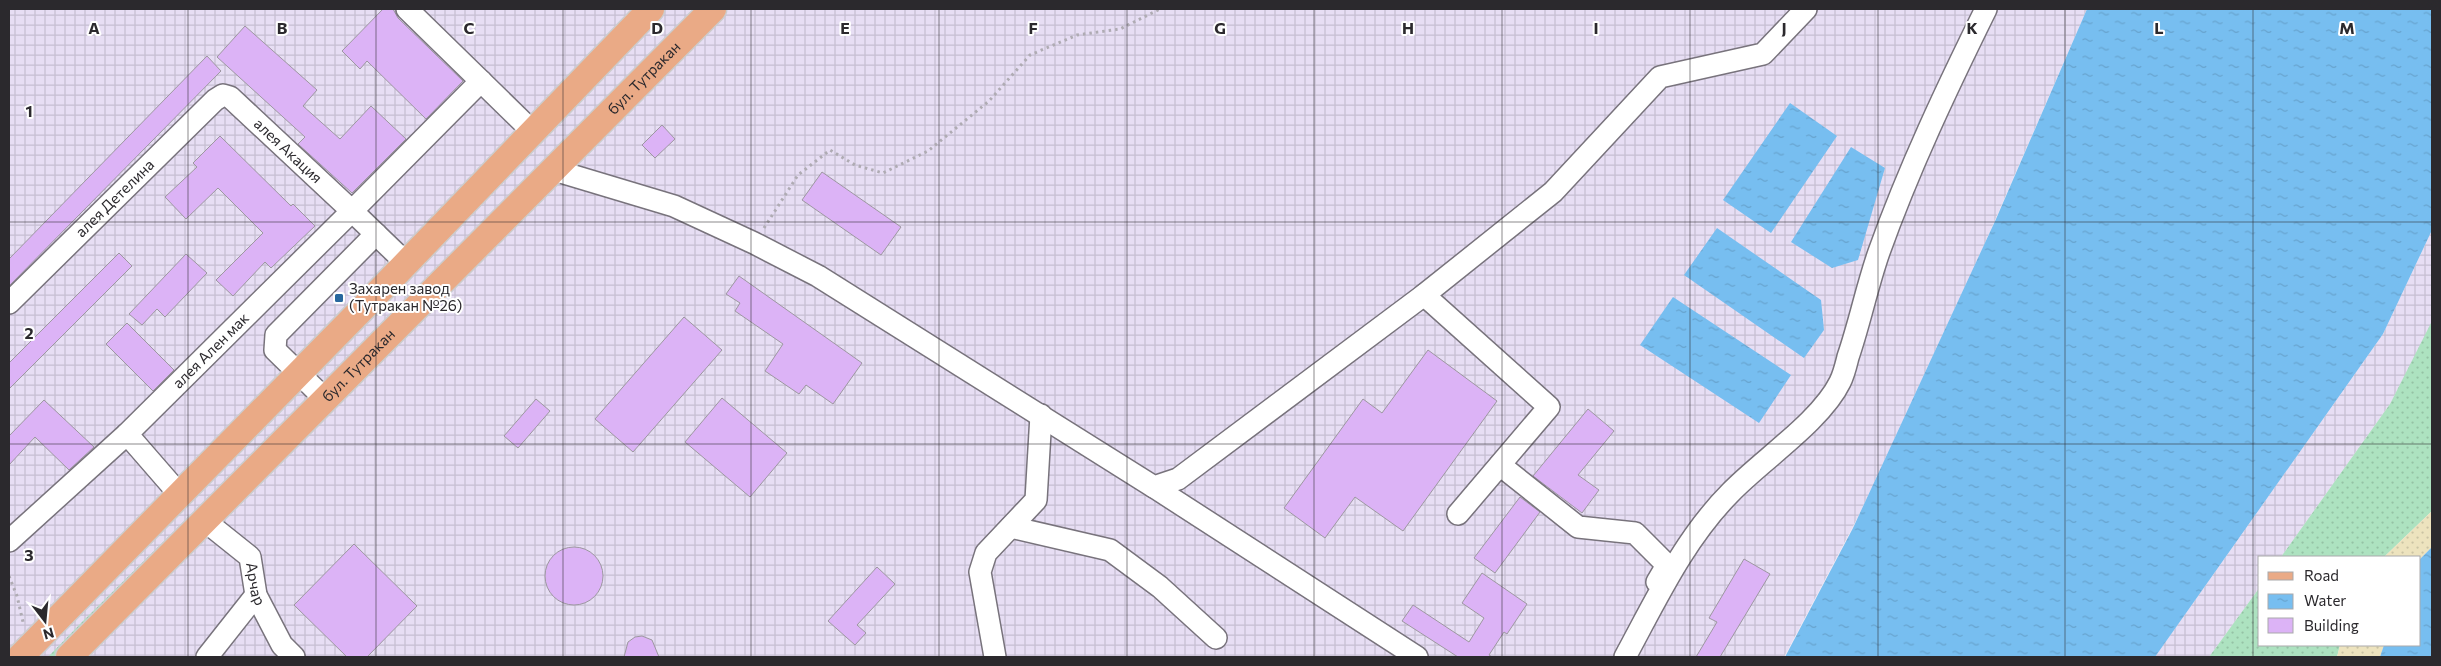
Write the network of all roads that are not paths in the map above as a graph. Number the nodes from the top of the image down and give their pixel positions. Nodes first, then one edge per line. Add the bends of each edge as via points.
1 (407, 9) edge
2 (651, 9) edge
3 (713, 9) edge
4 (1806, 9) edge
5 (1986, 9) edge
6 (481, 81) junction
7 (223, 95) joint
8 (532, 132) junction
9 (554, 170) junction
10 (352, 211) junction
11 (376, 234) junction
12 (406, 263) junction
13 (1424, 294) junction
14 (9, 303) edge
15 (298, 373) junction
16 (326, 400) junction
17 (1041, 415) junction
18 (127, 434) junction
19 (1500, 465) junction
20 (1154, 487) junction
21 (180, 495) junction
22 (1458, 514) dead end
23 (205, 521) junction
24 (1011, 527) junction
25 (9, 541) edge
26 (256, 595) junction
27 (1216, 638) dead end
28 (25, 652) edge
29 (69, 657) edge
30 (207, 657) edge
31 (294, 657) edge
32 (995, 657) edge
33 (1417, 657) edge
34 (1613, 657) edge
35 (1625, 657) edge

1 - 6 street
2 - 8 main road
3 - 9 main road, бул. Тутракан
4 - 13 street via 1762,54 1660,77 1553,192
5 - 35 street via 1938,105 1911,170 1879,253 1840,383 1794,435 1731,492 1702,525 1680,556
6 - 8 street
6 - 10 street, алея Ален мак
7 - 10 street, алея Акация via 230,97
7 - 14 street, алея Детелина
8 - 12 main road
9 - 16 main road, бул. Тутракан
9 - 17 street via 674,206 754,243 818,276
10 - 11 street
10 - 18 street, алея Ален мак
11 - 12 street
11 - 15 street via 276,335 276,350
12 - 15 main road
13 - 19 street via 1549,407
13 - 20 street via 1178,479
15 - 16 street
15 - 21 main road
16 - 23 main road, бул. Тутракан
17 - 20 street
17 - 24 street via 1036,500
18 - 21 street
18 - 25 street, алея Ален мак
19 - 22 street
19 - 34 street via 1578,527 1635,533 1667,565
20 - 33 street
21 - 28 main road
23 - 26 street, Арчар via 250,557
23 - 29 main road, бул. Тутракан
24 - 27 street via 1110,550 1160,587
24 - 32 street via 986,553 980,572
26 - 30 street
26 - 31 street, Арчар via 282,646

